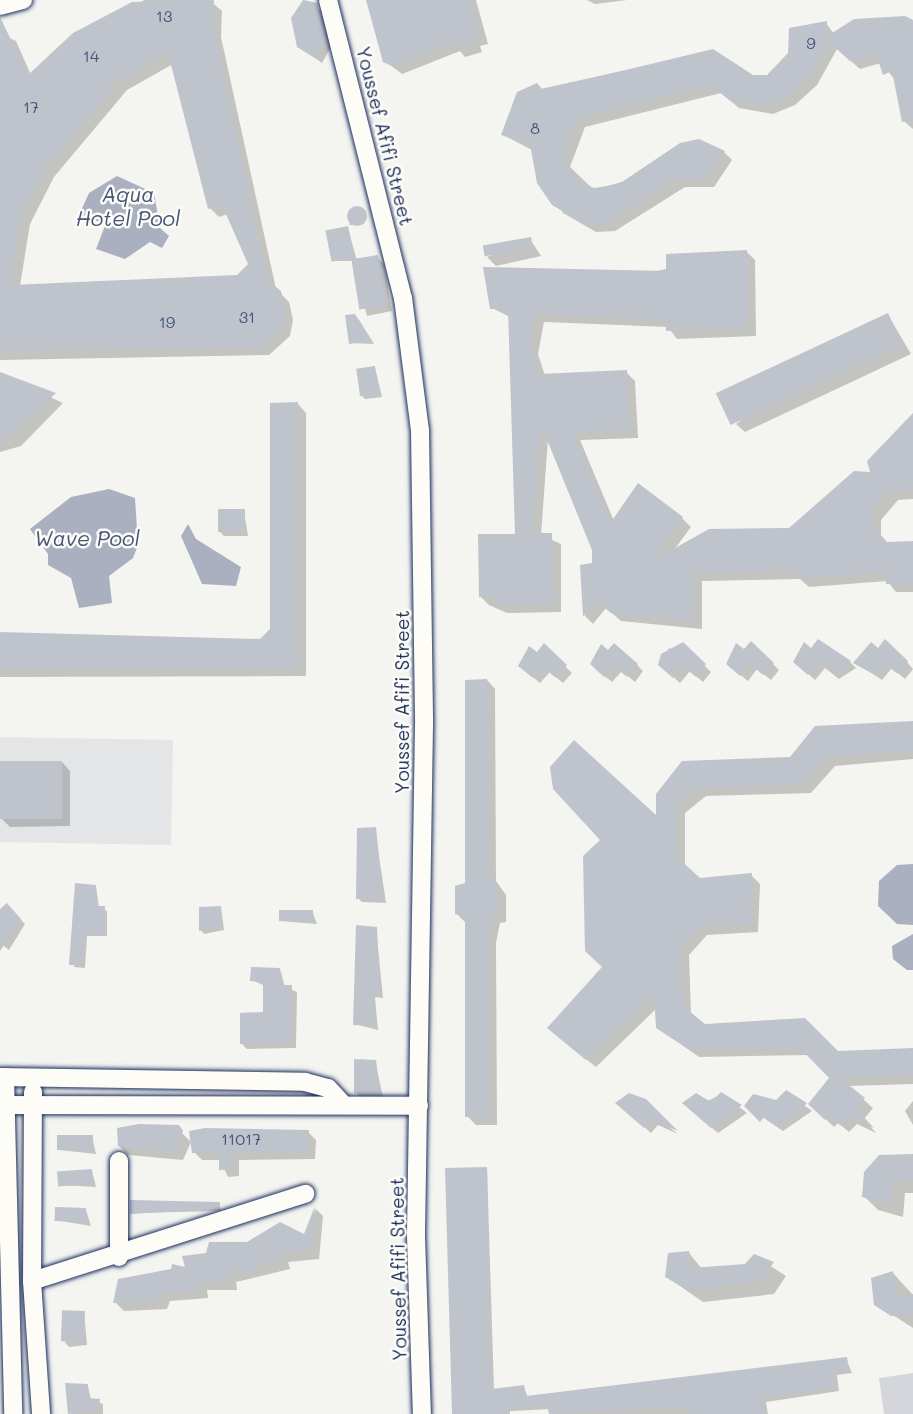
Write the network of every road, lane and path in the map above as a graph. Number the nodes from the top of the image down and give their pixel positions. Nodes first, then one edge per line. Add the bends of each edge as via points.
1 (23, 0) edge
2 (328, 0) edge
3 (0, 6) edge
4 (2, 1077) edge
5 (34, 1078) junction
6 (32, 1103) junction
7 (2, 1105) edge
8 (344, 1105) junction
9 (419, 1106) junction
10 (119, 1161) dead end
11 (304, 1194) dead end
12 (119, 1257) junction
13 (32, 1281) junction
14 (8, 1404) edge
15 (40, 1405) edge
16 (422, 1414) edge

1 - 3 street
2 - 9 street, Youssef Afifi Street via 403,298 419,418 424,725
4 - 5 street
4 - 7 street
5 - 6 street
5 - 8 street via 305,1082 328,1088
6 - 7 street
6 - 8 street
6 - 13 street
7 - 14 street
8 - 9 street
9 - 16 street, Youssef Afifi Street
10 - 12 street
11 - 12 street
12 - 13 street
13 - 15 street
14 - 15 street

